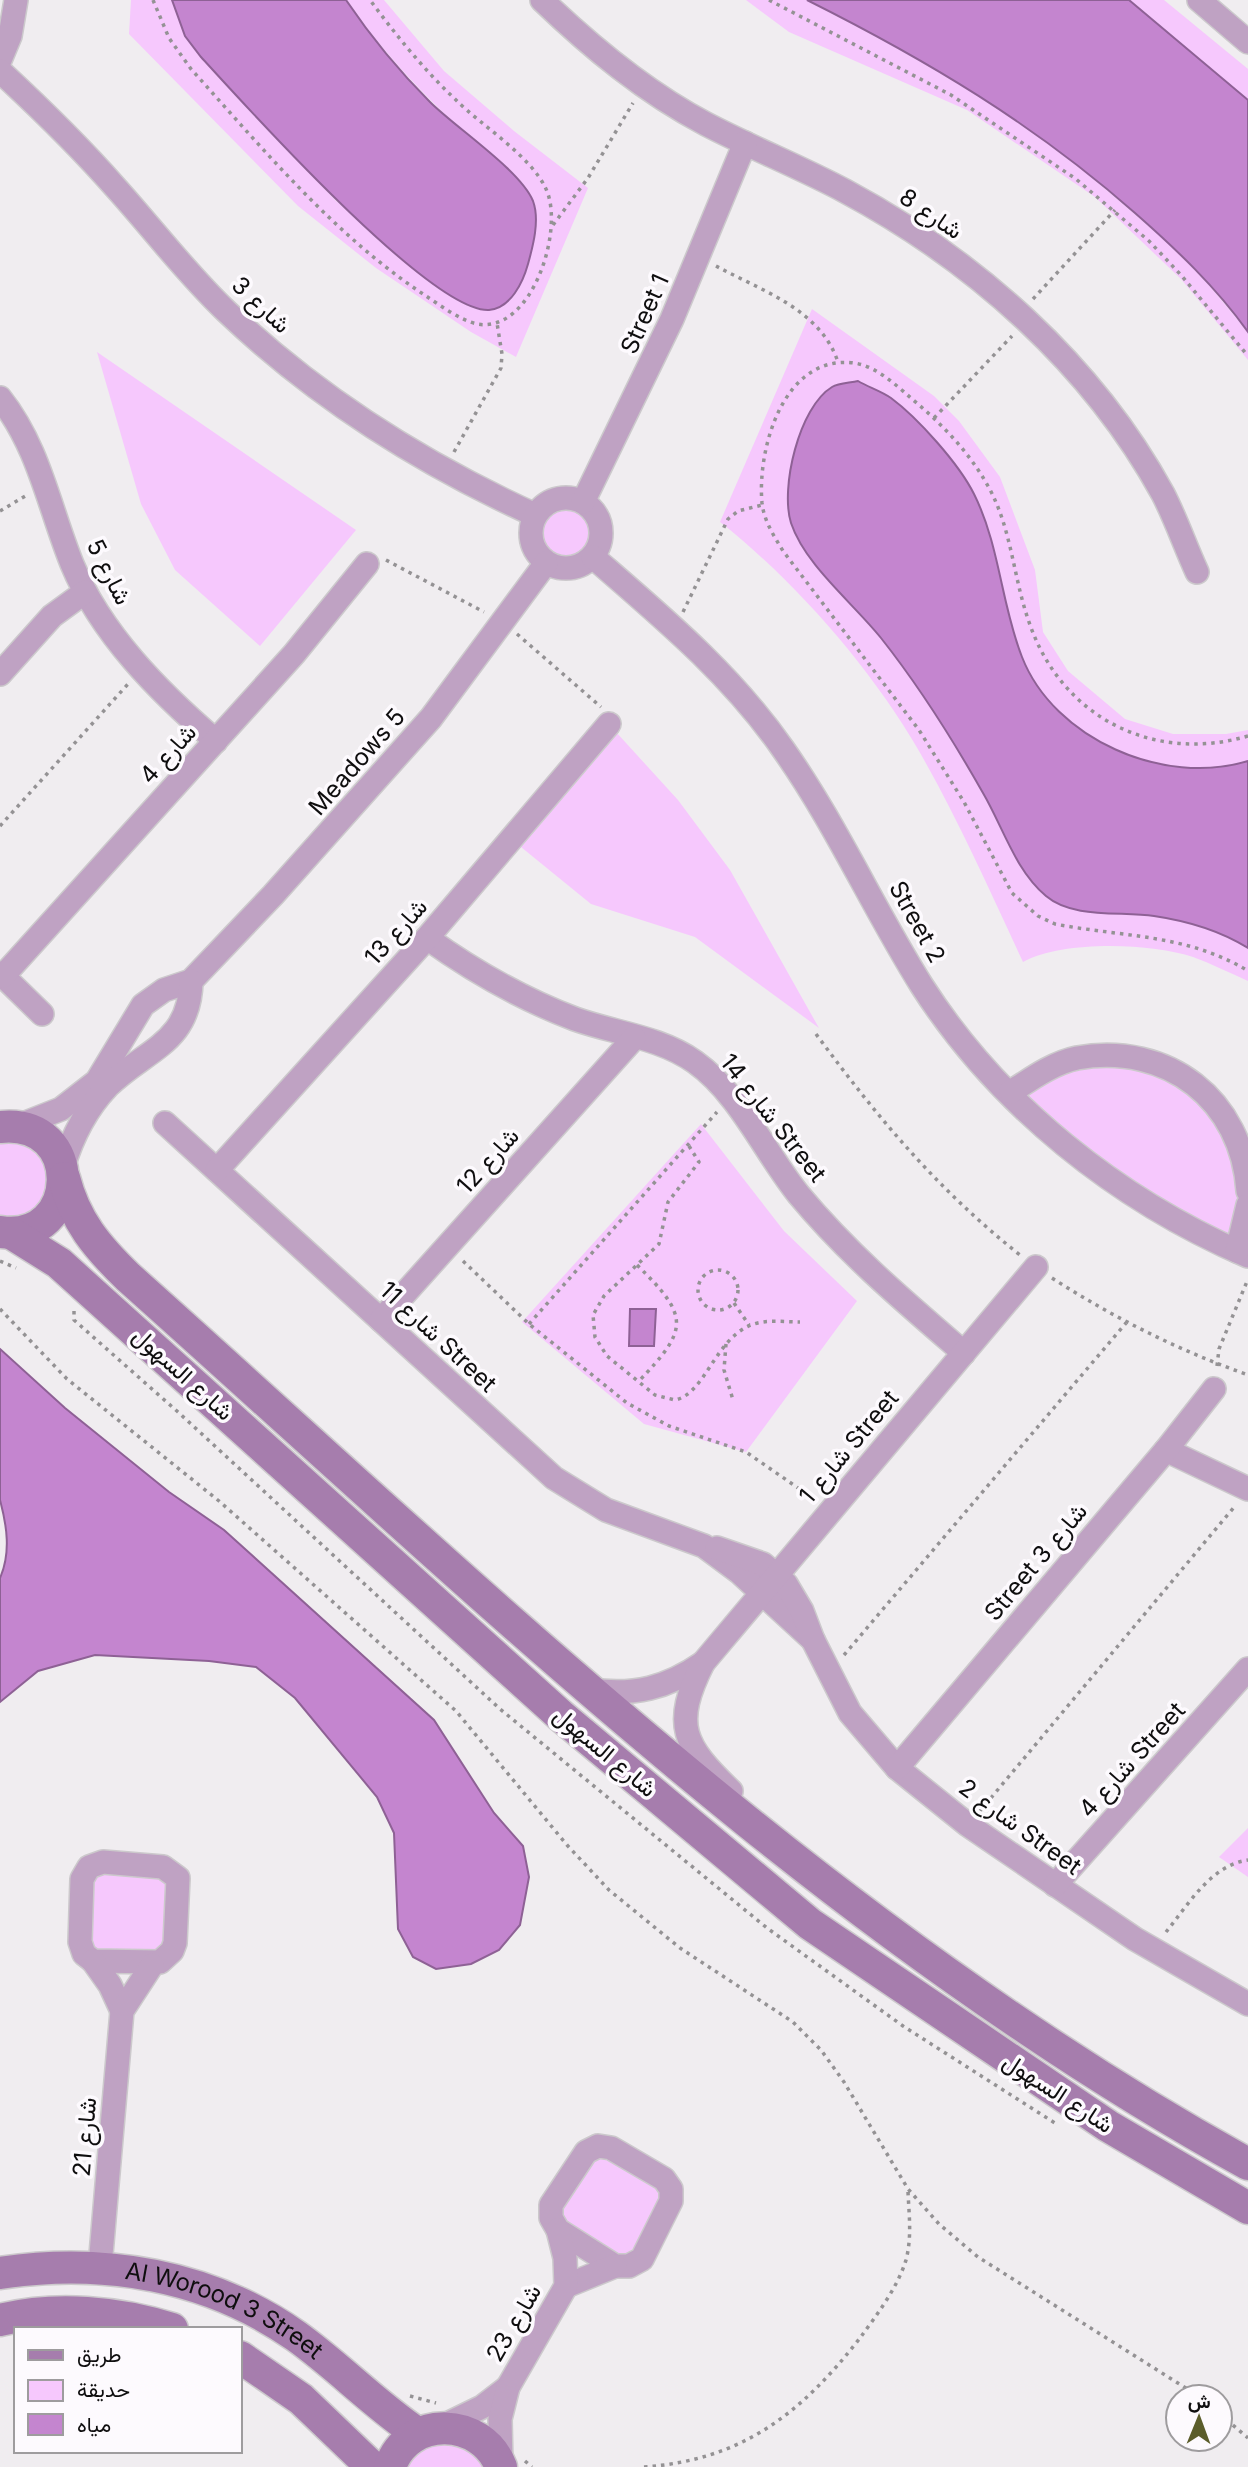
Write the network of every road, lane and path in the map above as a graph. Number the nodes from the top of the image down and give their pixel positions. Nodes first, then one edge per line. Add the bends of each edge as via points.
1 (16, 0) edge
2 (153, 0) edge
3 (370, 0) edge
4 (542, 0) edge
5 (769, 0) edge
6 (1199, 0) edge
7 (1248, 42) edge
8 (0, 60) edge
9 (0, 71) edge
10 (643, 86) junction
11 (745, 143) junction
12 (552, 227) junction
13 (699, 257) junction
14 (497, 323) junction
15 (1248, 356) edge
16 (838, 362) junction
17 (0, 398) edge
18 (444, 469) junction
19 (41, 471) junction
20 (583, 502) junction
21 (762, 505) junction
22 (0, 511) edge
23 (535, 515) junction
24 (593, 557) junction
25 (546, 563) junction
26 (368, 564) dead end
27 (1197, 572) dead end
28 (85, 592) junction
29 (676, 628) junction
30 (141, 669) junction
31 (0, 674) edge
32 (609, 724) dead end
33 (1248, 736) edge
34 (216, 741) junction
35 (0, 826) edge
36 (427, 938) junction
37 (1248, 971) edge
38 (1, 974) edge
39 (191, 981) junction
40 (164, 990) junction
41 (187, 1009) junction
42 (42, 1014) dead end
43 (816, 1034) dead end
44 (124, 1035) junction
45 (634, 1038) junction
46 (145, 1054) junction
47 (1011, 1093) junction
48 (728, 1096) junction
49 (165, 1123) dead end
50 (5, 1126) edge
51 (689, 1146) junction
52 (217, 1170) junction
53 (63, 1172) junction
54 (1248, 1191) edge
55 (1248, 1205) edge
56 (6, 1232) edge
57 (447, 1246) junction
58 (1242, 1253) edge
59 (637, 1265) junction
60 (1036, 1267) junction
61 (1248, 1279) edge
62 (734, 1303) junction
63 (0, 1309) edge
64 (381, 1320) junction
65 (800, 1322) dead end
66 (1126, 1323) junction
67 (529, 1324) junction
68 (749, 1325) junction
69 (727, 1344) junction
70 (964, 1353) junction
71 (1217, 1364) junction
72 (1248, 1375) edge
73 (638, 1381) junction
74 (1214, 1389) joint
75 (733, 1400) dead end
76 (1166, 1450) junction
77 (1244, 1495) edge
78 (830, 1510) junction
79 (704, 1546) junction
80 (776, 1573) junction
81 (761, 1591) junction
82 (813, 1640) junction
83 (699, 1671) junction
84 (829, 1673) junction
85 (1245, 1676) edge
86 (590, 1690) junction
87 (897, 1768) junction
88 (968, 1825) junction
89 (782, 1851) junction
90 (1248, 1860) edge
91 (747, 1872) junction
92 (1055, 1885) junction
93 (1161, 1937) dead end
94 (93, 1961) junction
95 (152, 1965) junction
96 (1248, 2004) edge
97 (122, 2011) junction
98 (1248, 2164) edge
99 (908, 2189) junction
100 (1248, 2208) edge
101 (558, 2230) junction
102 (100, 2266) junction
103 (615, 2266) junction
104 (0, 2273) edge
105 (566, 2286) junction
106 (0, 2320) edge
107 (166, 2327) edge
108 (242, 2358) edge
109 (1178, 2383) edge
110 (508, 2387) junction
111 (1234, 2426) edge
112 (427, 2430) junction
113 (1248, 2438) edge
114 (501, 2466) edge
115 (372, 2467) edge
116 (390, 2467) edge
117 (644, 2467) edge

1 - 8 street
2 - 14 path via 169,38 191,69 346,235 407,284 464,319
3 - 12 path via 456,101 541,179 551,202
4 - 10 street, شارع 8
5 - 15 path via 951,95 1076,179 1149,241
6 - 7 street
9 - 18 street, شارع 3 via 77,146 235,319 352,412
10 - 11 street, شارع 8
10 - 12 path via 588,178
11 - 13 street, Street 1
11 - 27 street, شارع 8 via 893,219 940,250 1024,318 1086,384 1135,449 1163,495
12 - 14 path via 526,298 517,311
13 - 16 path via 809,317 827,337
13 - 20 street, Street 1
14 - 18 path via 500,368
16 - 21 path via 818,368 788,396 764,460
16 - 33 path via 857,363 891,382 969,456 1003,521 1041,652 1057,678 1080,701 1126,730 1167,744 1199,746
17 - 19 street, شارع 5
18 - 23 street, شارع 3
19 - 22 path via 21,483 28,495
19 - 28 street, شارع 5
20 - 23 street via 557,499
20 - 24 street via 592,508 601,527 602,538
21 - 29 path via 727,519
21 - 37 path via 783,551 919,730 1012,893 1024,906 1055,924 1172,940
23 - 25 street via 533,547
24 - 25 street via 571,569
24 - 29 street, Street 2
25 - 39 street, Meadows 5 via 431,718
26 - 34 street, شارع 4
28 - 30 street, شارع 5
28 - 31 street via 52,616
29 - 47 street, Street 2 via 782,747 840,836 922,985 961,1041
30 - 34 street, شارع 5
30 - 35 path
32 - 36 street, شارع 13
34 - 38 street, شارع 4
36 - 45 street, شارع 14 Street via 519,995
36 - 52 street, شارع 13
38 - 42 street
39 - 40 street, Meadows 5
39 - 41 street
40 - 41 street
40 - 44 street, Meadows 5 via 135,1014
41 - 46 street via 161,1030
43 - 60 path via 909,1153
44 - 46 street
44 - 50 street, Meadows 5 via 104,1072 80,1096 61,1109
45 - 48 street, شارع 14 Street via 686,1057
45 - 57 street, شارع 12
46 - 53 street via 92,1106 69,1145
47 - 54 street via 1039,1074 1075,1059 1111,1055 1161,1064 1193,1082 1219,1106 1237,1140
47 - 58 street, Street 2 via 1114,1182 1189,1228
48 - 51 path
48 - 70 street, شارع 14 Street via 830,1229
49 - 52 street, شارع 11 Street
50 - 53 main road, شارع السهول via 47,1140 57,1152
51 - 59 path via 699,1163 668,1202 659,1244
51 - 67 path
52 - 64 street, شارع 11 Street
53 - 56 main road via 62,1195 55,1210 28,1230
53 - 86 main road, شارع السهول via 85,1230 128,1277
55 - 58 street
56 - 91 main road, شارع السهول via 59,1263 560,1715
57 - 64 street, شارع 12
57 - 67 path
59 - 73 path via 665,1293 677,1326 669,1349
59 - 73 path via 597,1304 593,1326 599,1347
60 - 66 path
60 - 70 street, شارع 1 Street
61 - 71 path
62 - 62 path via 739,1289 732,1275 718,1270 703,1276 698,1291 705,1306 720,1310
62 - 68 path
63 - 99 path via 67,1379 219,1501 456,1711 609,1890 680,1948 793,2022 845,2082
64 - 79 street, شارع 11 Street via 570,1490 606,1510
65 - 68 path
66 - 71 path
66 - 84 path
67 - 78 path via 627,1403 669,1426 746,1452
68 - 69 path
69 - 73 path via 686,1398 665,1399
69 - 75 path via 724,1370
70 - 78 street, شارع 1 Street
71 - 72 path
71 - 74 path
74 - 76 street, Street شارع 3
76 - 77 street
76 - 87 street, Street شارع 3
77 - 88 path
78 - 80 street, شارع 1 Street
79 - 80 street, شارع 11 Street via 749,1558
79 - 81 street, شارع 11 Street
80 - 81 street, شارع 1 Street
80 - 82 street, شارع 2 Street via 795,1597
81 - 82 street, شارع 2 Street
81 - 83 street, شارع 1 Street
82 - 84 street, شارع 2 Street
83 - 86 street via 642,1692
83 - 89 street via 687,1696 688,1739
84 - 87 street, شارع 2 Street via 850,1713
85 - 92 street, شارع 4 Street
86 - 89 main road, شارع السهول
87 - 88 street, شارع 2 Street
88 - 92 street, شارع 2 Street
89 - 91 main road via 810,1880 803,1898 790,1898
89 - 98 main road, شارع السهول via 1028,2031 1127,2095
90 - 93 path via 1228,1865 1211,1878
91 - 100 main road, شارع السهول via 810,1924 1007,2060
92 - 96 street, شارع 2 Street via 1135,1939
94 - 95 street
94 - 95 street, شارع 21 via 80,1942 82,1879 89,1867 103,1862 163,1867 178,1878 175,1943 167,1957
94 - 97 street, شارع 21
95 - 97 street, شارع 21
97 - 102 street, شارع 21
99 - 109 path via 939,2224 978,2257
99 - 117 path via 911,2237 905,2263 876,2316 825,2380 803,2403 741,2444 709,2457
101 - 103 street
101 - 103 street, شارع 23 via 551,2218 551,2205 591,2147 611,2148 664,2179 671,2189 671,2201 642,2259 629,2266
101 - 105 street, شارع 23
102 - 104 main road, Al Worood 3 Street
102 - 112 main road, Al Worood 3 Street via 177,2281 258,2313 296,2336 386,2412
103 - 105 street, شارع 23
105 - 110 street, شارع 23
106 - 107 main road, Al Worood 3 Street via 77,2313 142,2319
108 - 115 main road, Al Worood 3 Street via 301,2399
110 - 112 street, شارع 23 via 468,2416
110 - 114 street, شارع 23 via 499,2426
111 - 113 path
112 - 114 main road via 469,2432 488,2445
112 - 116 main road via 401,2447

